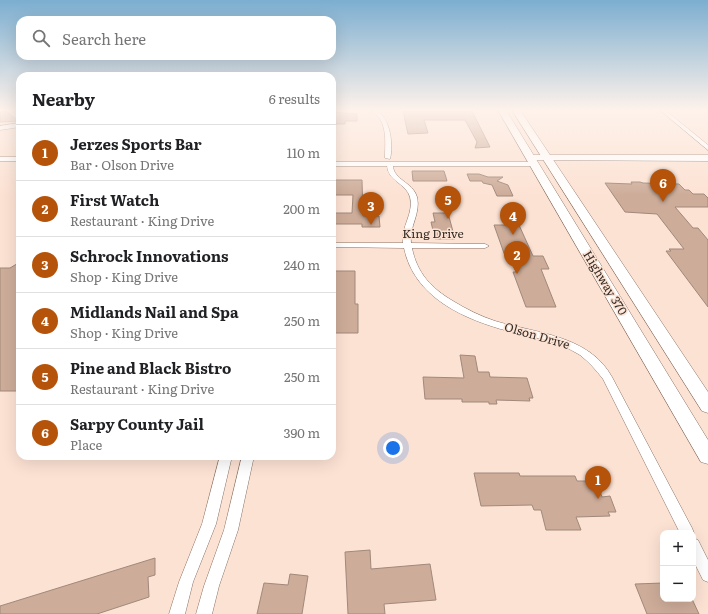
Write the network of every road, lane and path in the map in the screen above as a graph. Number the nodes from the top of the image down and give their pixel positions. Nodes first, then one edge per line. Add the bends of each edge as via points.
1 (387, 139) edge
2 (524, 139) edge
3 (530, 139) edge
4 (697, 139) edge
5 (708, 148) edge
6 (336, 158) edge
7 (708, 158) edge
8 (0, 159) edge
9 (16, 159) edge
10 (389, 162) junction
11 (542, 162) junction
12 (0, 164) edge
13 (16, 164) edge
14 (336, 164) edge
15 (708, 164) edge
16 (336, 245) edge
17 (409, 246) junction
18 (485, 246) dead end
19 (708, 406) edge
20 (708, 456) edge
21 (225, 460) edge
22 (247, 460) edge
23 (685, 530) edge
24 (696, 551) edge
25 (708, 575) edge
26 (177, 614) edge
27 (204, 614) edge

1 - 10 street
2 - 11 highway, Highway 370
3 - 11 highway, Highway 370
4 - 5 street
6 - 10 main road
7 - 11 main road
8 - 9 main road
10 - 11 main road
10 - 11 main road via 456,158
10 - 14 main road
10 - 17 street, Olson Drive via 393,175 412,192 415,211 407,230
11 - 15 main road
11 - 19 highway, Highway 370 via 605,246
11 - 20 highway, Highway 370
12 - 13 main road
16 - 17 street, King Drive
17 - 18 street, King Drive
17 - 23 street, Olson Drive via 412,262 420,278 436,294 458,309 492,323 563,341 584,353 603,370
21 - 26 street via 209,524 186,582
22 - 27 street via 228,541 206,601
24 - 25 street

